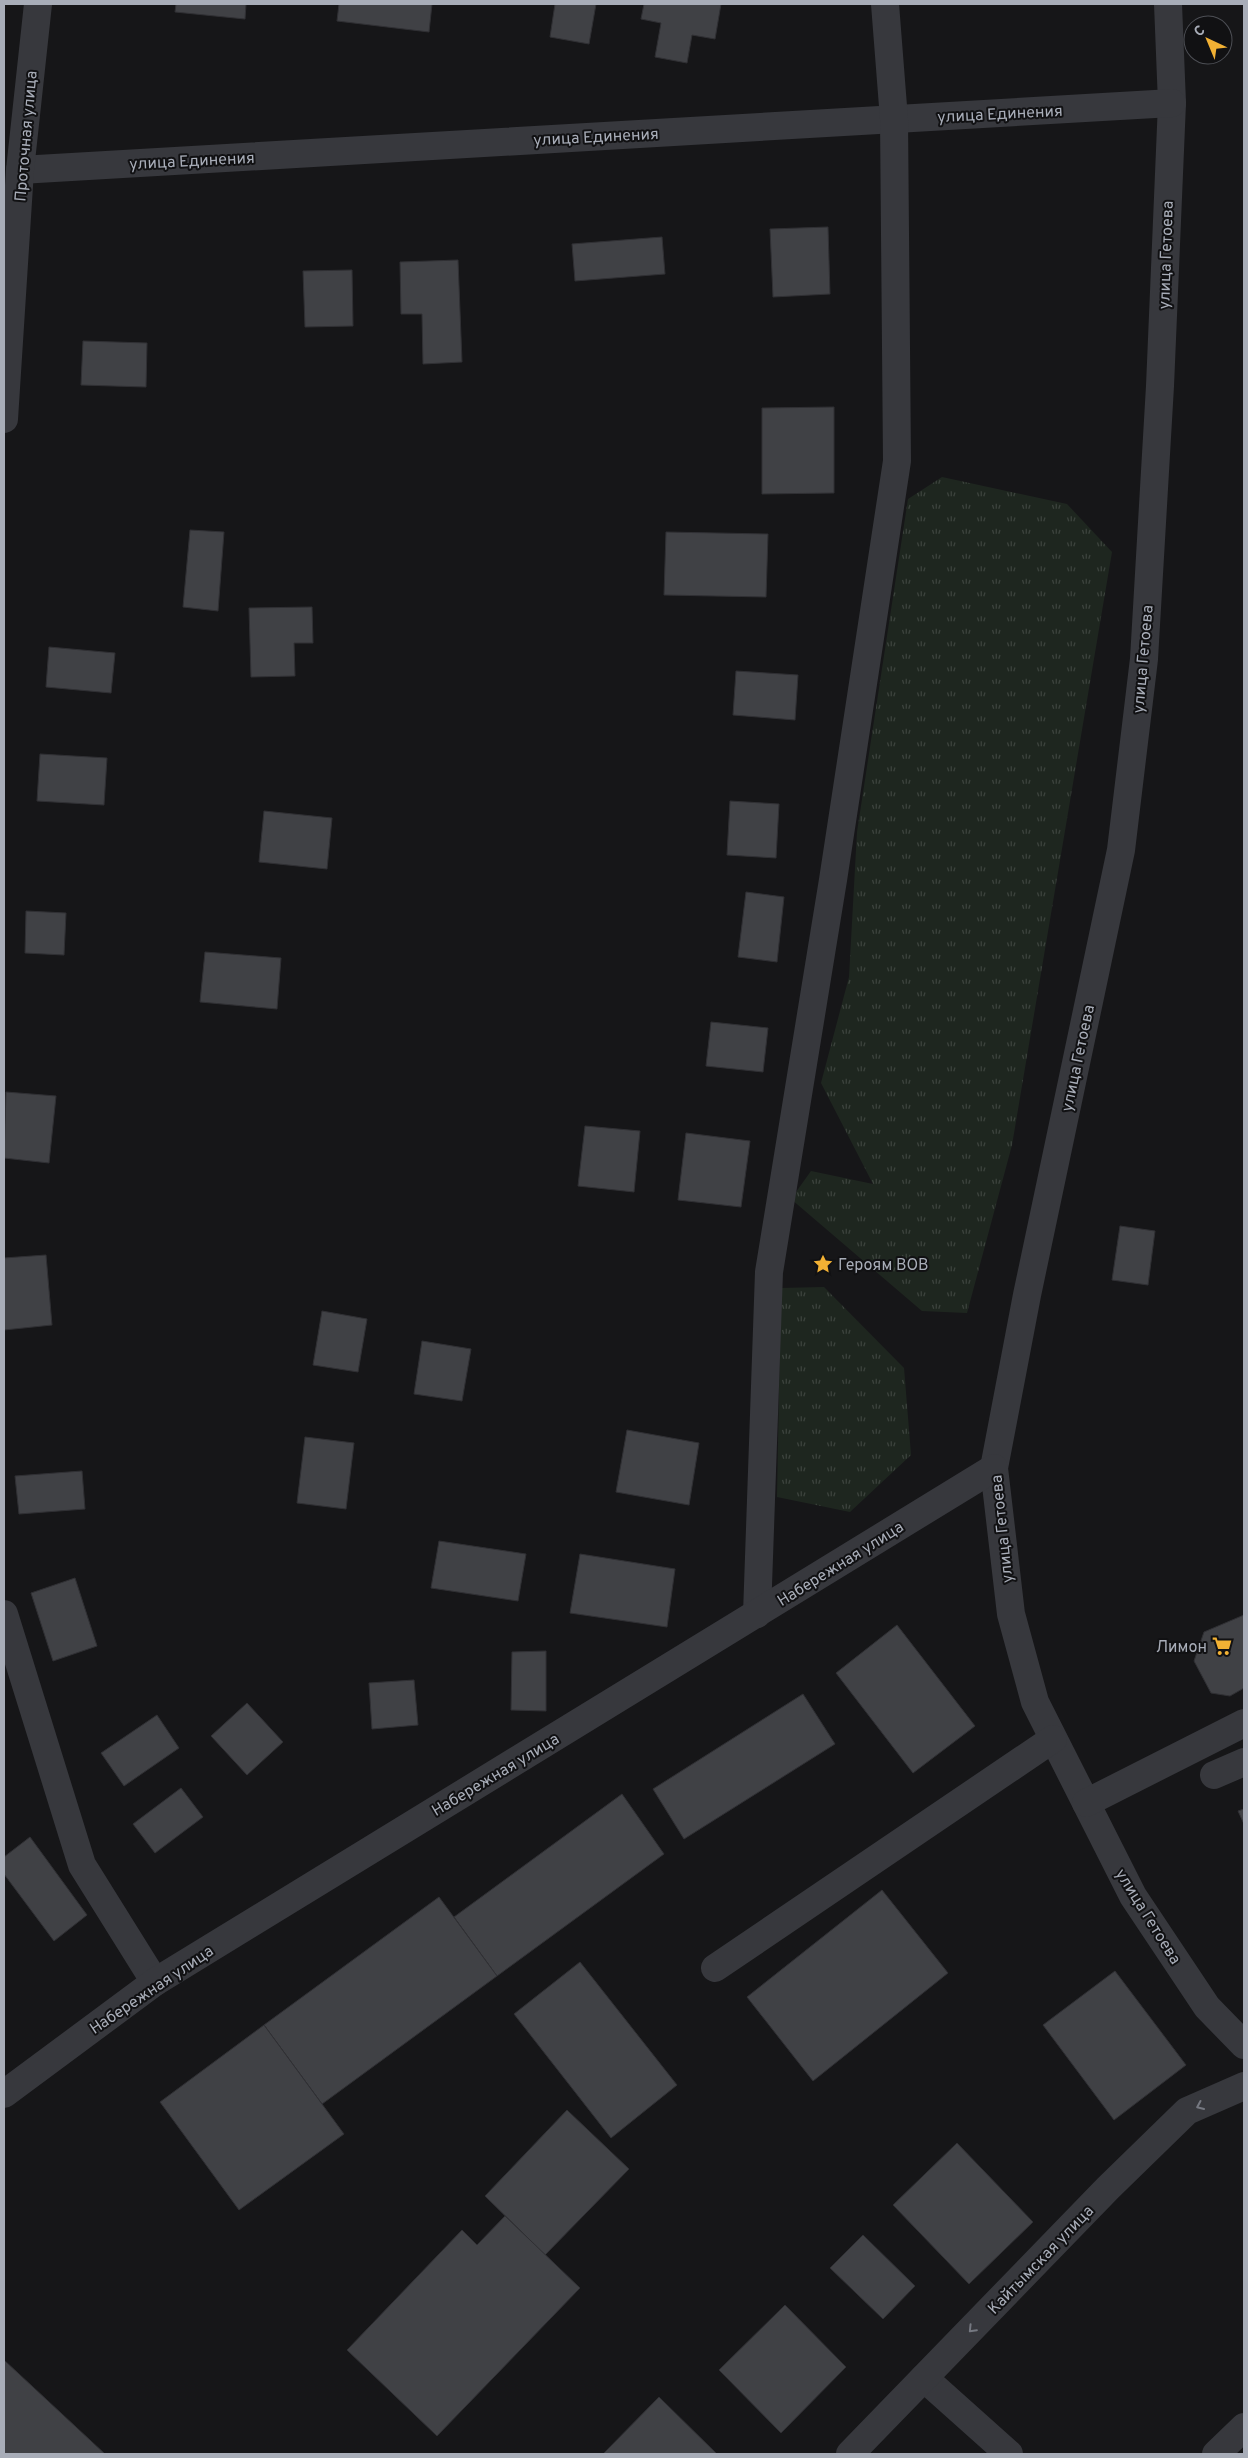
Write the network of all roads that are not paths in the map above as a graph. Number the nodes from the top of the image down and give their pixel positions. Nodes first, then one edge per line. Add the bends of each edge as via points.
1 (38, 4) edge
2 (885, 4) edge
3 (1168, 4) edge
4 (1172, 103) junction
5 (894, 119) junction
6 (20, 170) junction
7 (4, 419) edge
8 (994, 1468) junction
9 (4, 1614) edge
10 (757, 1614) junction
11 (1244, 1723) edge
12 (1053, 1739) junction
13 (1244, 1762) edge
14 (1214, 1775) dead end
15 (1086, 1803) junction
16 (715, 1968) dead end
17 (155, 1982) junction
18 (1244, 2045) edge
19 (1244, 2086) edge
20 (4, 2094) edge
21 (924, 2378) junction
22 (1244, 2427) edge
23 (850, 2454) edge
24 (1008, 2454) edge
25 (1216, 2454) edge

1 - 6 street, Проточная улица
2 - 5 street
3 - 4 street, улица Гетоева
4 - 5 street, улица Единения
4 - 8 street, улица Гетоева via 1144,659 1122,850 1027,1295
5 - 6 street, улица Единения
5 - 10 street via 897,462 833,880 768,1272
6 - 7 street, Проточная улица
8 - 10 street, Набережная улица
8 - 12 street, улица Гетоева via 1011,1614 1034,1702
9 - 17 street via 82,1865
10 - 17 street, Набережная улица
11 - 15 street
12 - 15 street, улица Гетоева
12 - 16 street
13 - 14 street
15 - 18 street, улица Гетоева via 1132,1896 1207,2007
17 - 20 street, Набережная улица
19 -> 21 street, Кайтымская улица via 1187,2111
21 - 23 street, Кайтымская улица
21 - 24 street
22 - 25 street

